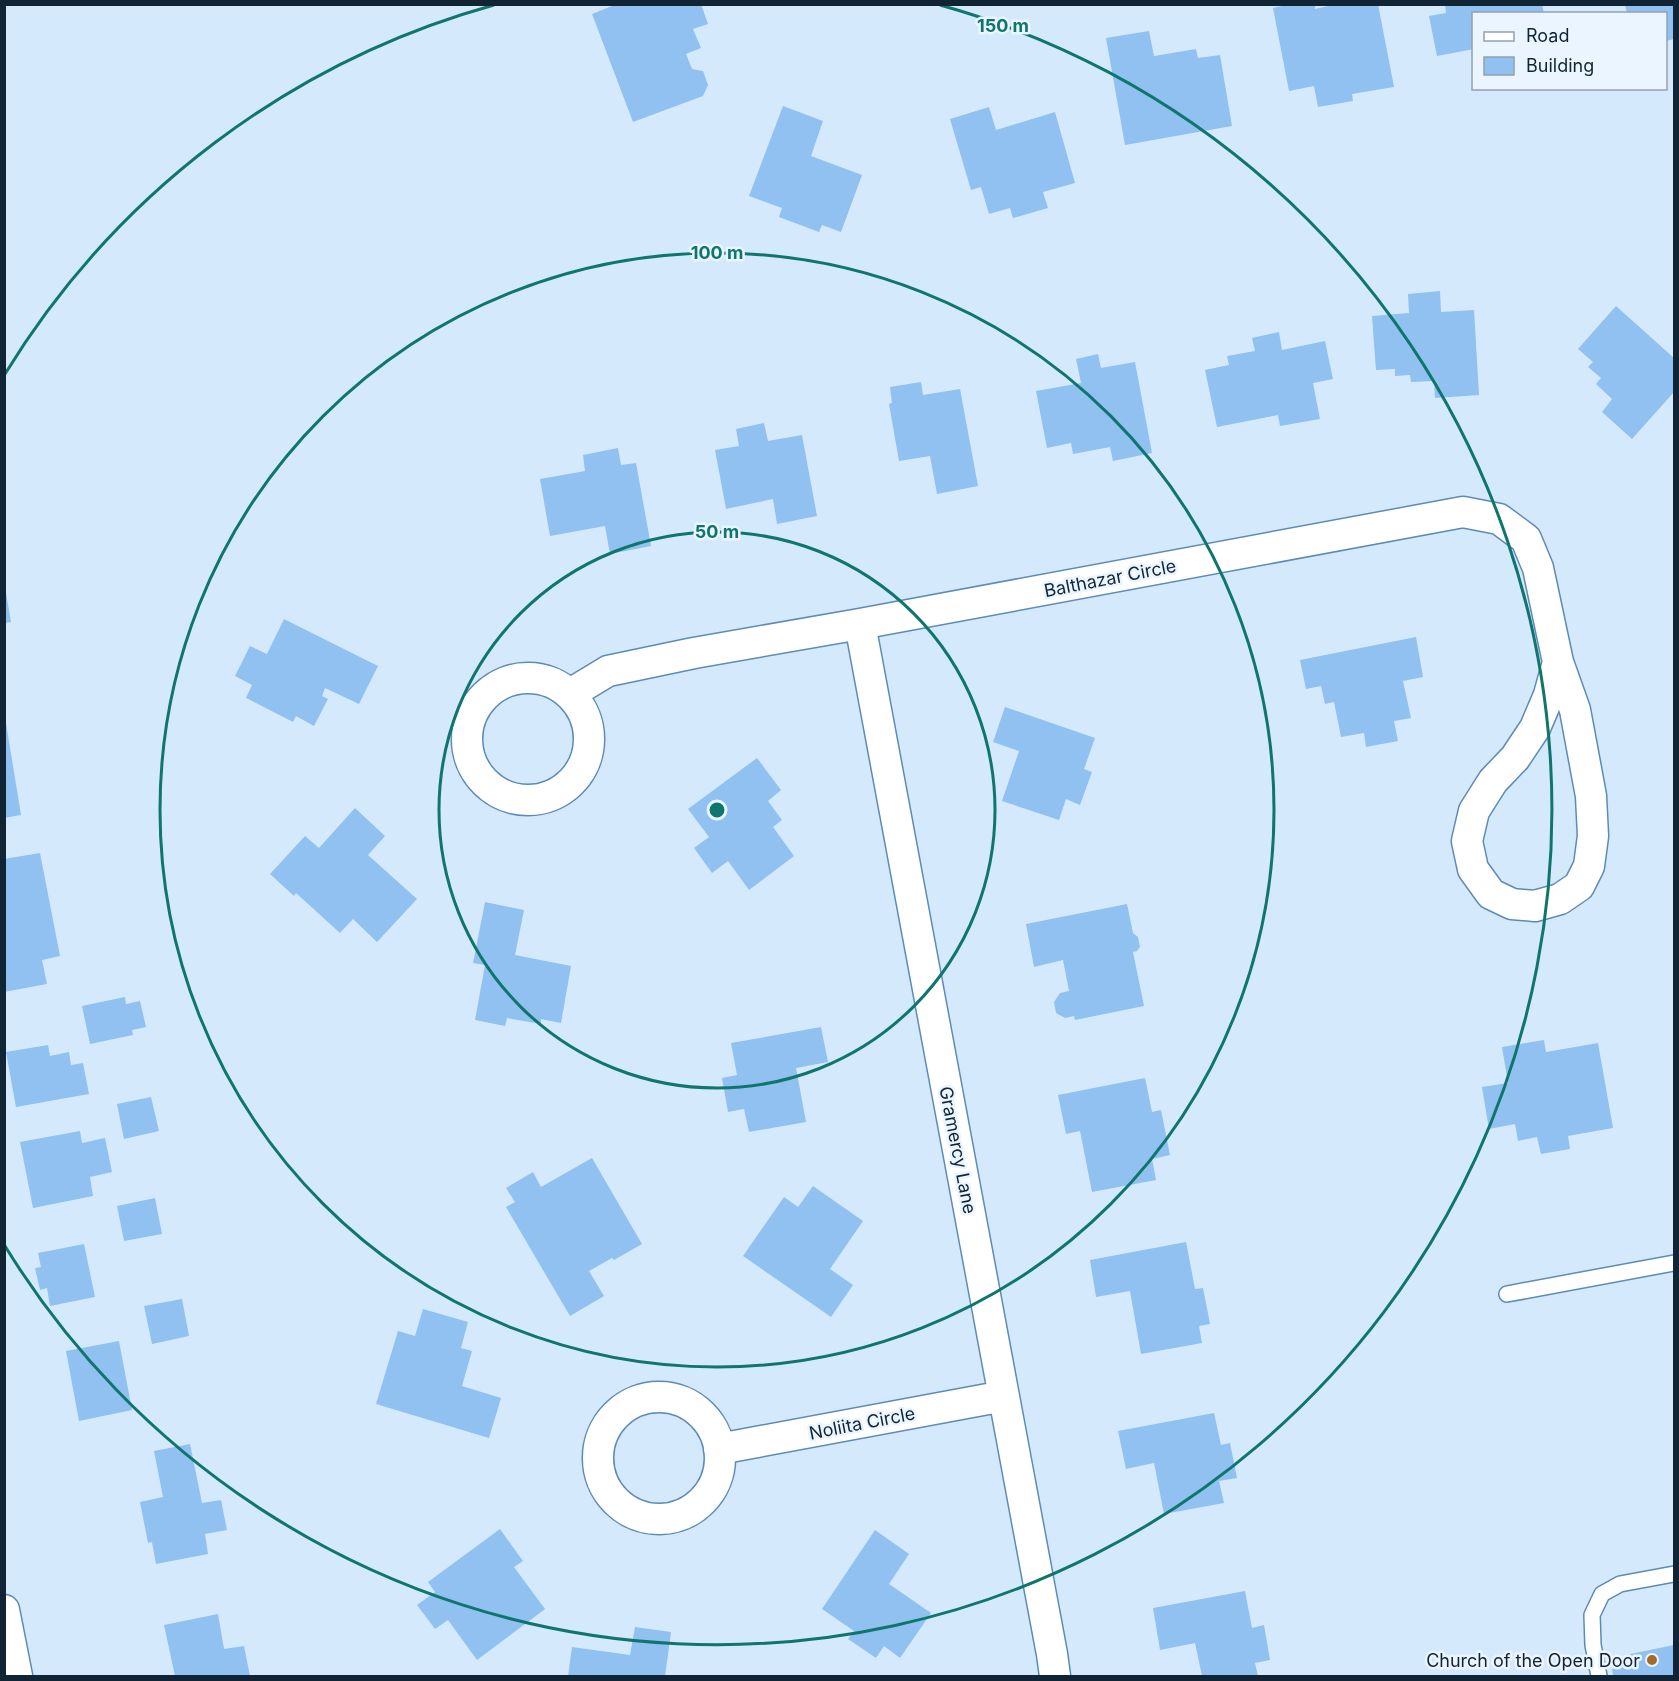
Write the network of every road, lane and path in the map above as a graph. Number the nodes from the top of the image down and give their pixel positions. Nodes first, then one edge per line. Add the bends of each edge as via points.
1 (860, 624) junction
2 (1558, 662) junction
3 (570, 694) junction
4 (1674, 1263) edge
5 (1508, 1294) dead end
6 (1004, 1396) junction
7 (719, 1449) junction
8 (1674, 1574) edge
9 (4, 1610) edge
10 (17, 1677) edge
11 (1054, 1677) edge
12 (1599, 1677) edge

1 - 2 street, Balthazar Circle via 1463,512 1499,519 1526,539 1538,567
1 - 3 street, Balthazar Circle via 608,671
1 - 6 street, Gramercy Lane
2 - 2 street, Balthazar Circle via 1535,728 1474,811 1467,841 1473,869 1491,894 1512,904 1535,906 1560,899 1579,886 1588,866 1593,836 1591,796 1575,710
3 - 3 street via 550,682 528,678 506,682 486,694 473,712 467,735 471,758 481,777 501,794 523,800 547,796 569,784 584,764 589,739 584,715
4 - 5 lane
6 - 7 street, Noliita Circle
6 - 11 street, Gramercy Lane
7 - 7 street via 707,1419 695,1408 665,1397 650,1397 620,1411 602,1435 601,1477 611,1496 628,1510 648,1518 669,1518 693,1509 708,1495 718,1476
8 - 12 lane via 1620,1584 1602,1594 1592,1615
9 - 10 street

